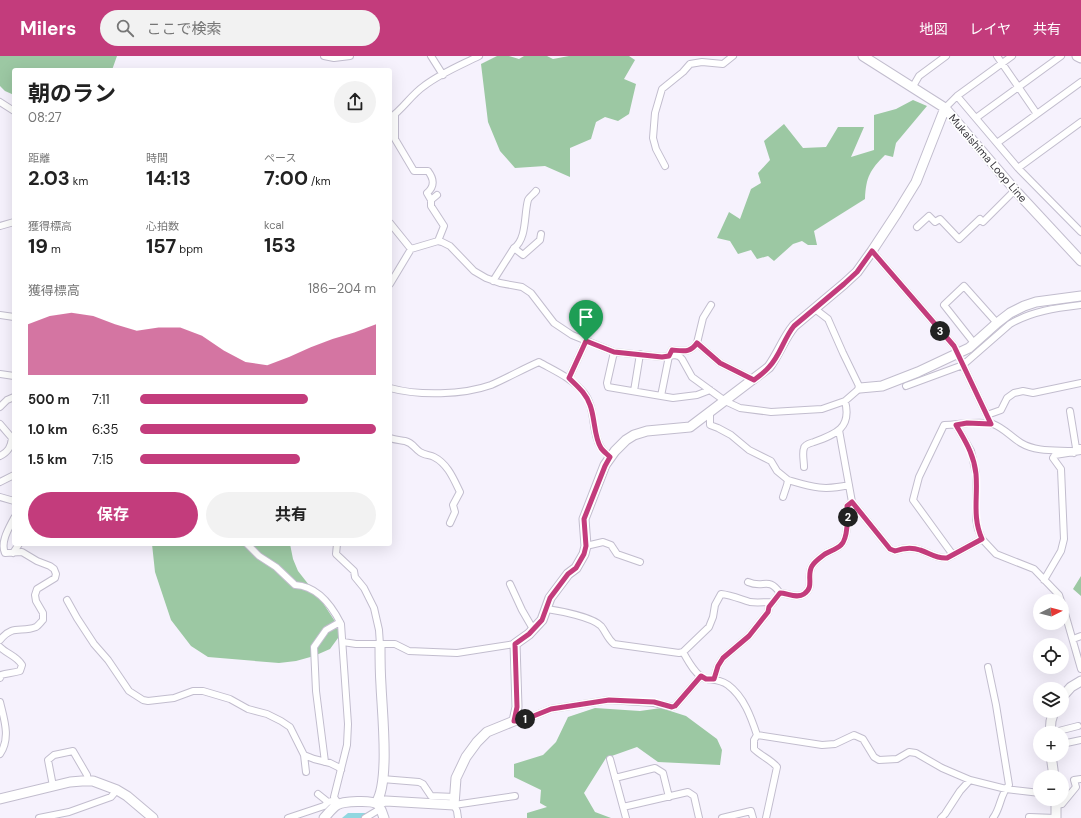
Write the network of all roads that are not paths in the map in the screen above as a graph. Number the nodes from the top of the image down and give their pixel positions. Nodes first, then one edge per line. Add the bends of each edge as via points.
1 (324, 56) edge
2 (350, 56) edge
3 (431, 56) edge
4 (479, 56) edge
5 (733, 56) edge
6 (863, 56) edge
7 (946, 56) edge
8 (997, 56) edge
9 (1012, 56) edge
10 (1061, 56) edge
11 (1077, 56) edge
12 (1081, 58) edge
13 (1002, 64) junction
14 (443, 75) junction
15 (1081, 82) edge
16 (1019, 87) junction
17 (912, 88) junction
18 (957, 96) junction
19 (0, 102) edge
20 (945, 108) junction
21 (12, 110) edge
22 (1037, 114) junction
23 (393, 116) edge
24 (976, 118) junction
25 (1081, 122) edge
26 (997, 143) junction
27 (664, 166) dead end
28 (1018, 168) junction
29 (1015, 190) junction
30 (536, 191) dead end
31 (437, 195) dead end
32 (431, 200) junction
33 (12, 223) edge
34 (392, 225) edge
35 (0, 226) edge
36 (917, 227) dead end
37 (1081, 232) edge
38 (541, 234) dead end
39 (438, 241) junction
40 (514, 248) junction
41 (411, 249) junction
42 (872, 251) junction
43 (1081, 261) edge
44 (493, 280) junction
45 (392, 281) edge
46 (1081, 296) edge
47 (711, 305) dead end
48 (1081, 305) edge
49 (815, 309) junction
50 (0, 314) edge
51 (12, 317) edge
52 (997, 323) junction
53 (586, 341) junction
54 (697, 343) junction
55 (974, 343) junction
56 (614, 352) junction
57 (640, 354) junction
58 (958, 354) junction
59 (669, 356) junction
60 (963, 365) junction
61 (0, 374) edge
62 (12, 376) edge
63 (569, 378) junction
64 (754, 380) junction
65 (1081, 383) edge
66 (906, 386) dead end
67 (392, 388) edge
68 (860, 388) junction
69 (710, 390) junction
70 (634, 392) junction
71 (661, 396) junction
72 (12, 398) edge
73 (725, 401) junction
74 (845, 401) junction
75 (0, 408) edge
76 (1070, 411) dead end
77 (710, 414) junction
78 (987, 415) junction
79 (0, 424) edge
80 (991, 424) junction
81 (956, 425) junction
82 (839, 430) junction
83 (392, 438) edge
84 (1081, 449) edge
85 (1074, 453) junction
86 (0, 456) edge
87 (610, 457) junction
88 (804, 466) dead end
89 (12, 476) edge
90 (788, 480) junction
91 (0, 482) edge
92 (849, 486) junction
93 (0, 497) edge
94 (783, 497) dead end
95 (12, 500) edge
96 (852, 502) junction
97 (12, 522) edge
98 (450, 523) dead end
99 (982, 539) junction
100 (18, 546) edge
101 (249, 546) edge
102 (337, 546) edge
103 (586, 546) junction
104 (13, 553) junction
105 (953, 555) junction
106 (640, 562) dead end
107 (1044, 580) junction
108 (748, 582) dead end
109 (510, 584) dead end
110 (780, 593) junction
111 (1058, 594) edge
112 (67, 600) dead end
113 (773, 602) junction
114 (547, 609) junction
115 (340, 622) junction
116 (1069, 626) edge
117 (533, 629) junction
118 (1081, 636) edge
119 (1073, 639) junction
120 (0, 640) edge
121 (343, 642) junction
122 (380, 644) junction
123 (515, 644) junction
124 (0, 647) edge
125 (683, 652) junction
126 (988, 667) dead end
127 (1081, 669) edge
128 (701, 676) junction
129 (0, 678) edge
130 (714, 679) junction
131 (1081, 681) edge
132 (1069, 689) edge
133 (0, 702) edge
134 (514, 721) junction
135 (1078, 726) dead end
136 (1069, 728) edge
137 (757, 735) junction
138 (1081, 740) edge
139 (1069, 743) edge
140 (0, 754) edge
141 (304, 755) junction
142 (610, 759) dead end
143 (325, 762) junction
144 (341, 770) junction
145 (306, 772) dead end
146 (615, 778) junction
147 (382, 779) junction
148 (1081, 779) edge
149 (970, 780) junction
150 (88, 781) junction
151 (53, 786) junction
152 (1006, 789) junction
153 (117, 790) junction
154 (1033, 792) edge
155 (318, 794) dead end
156 (515, 796) dead end
157 (1069, 796) edge
158 (669, 797) junction
159 (0, 799) edge
160 (454, 801) junction
161 (328, 802) junction
162 (337, 802) junction
163 (1056, 806) edge
164 (623, 807) junction
165 (380, 810) edge
166 (39, 818) edge
167 (153, 818) edge
168 (288, 818) edge
169 (324, 818) edge
170 (365, 818) edge
171 (458, 818) edge
172 (626, 818) edge
173 (699, 818) edge
174 (722, 818) edge
175 (753, 818) edge
176 (766, 818) edge
177 (940, 818) edge
178 (993, 818) edge
179 (1028, 818) edge
180 (1056, 818) edge

1 - 2 street
3 - 14 street
4 - 14 street
5 - 27 street via 723,64 690,64 662,89 655,113 653,138
6 - 17 street, Mukaishima Loop Line
7 - 17 street via 919,76
8 - 13 street
9 - 13 street
10 - 16 street
11 - 12 street
13 - 16 street
13 - 18 street
14 - 23 street via 411,97
15 - 22 street
16 - 22 street
16 - 24 street
17 - 20 street, Mukaishima Loop Line
18 - 20 street
18 - 24 street
19 - 21 street
20 - 29 street, Mukaishima Loop Line
20 - 42 street via 916,182
22 - 26 street
23 - 32 street via 396,139 414,171 428,171 432,176 433,183 427,193
24 - 26 street
25 - 28 street
26 - 28 street
28 - 37 street
29 - 36 street via 983,222 980,219 959,239 940,219 935,222 929,216
29 - 43 street, Mukaishima Loop Line
30 - 40 street via 528,199 523,233 518,246
31 - 32 street
32 - 39 street via 431,206 444,226
33 - 35 street
34 - 41 street
38 - 40 street via 540,240 523,255
39 - 41 street
39 - 44 street via 450,246 474,271
40 - 44 street
41 - 45 street
42 - 49 street via 857,272
42 - 58 street via 954,346
44 - 53 street via 522,287 531,293 554,323
46 - 52 street via 1036,302 1010,313
47 - 54 street via 703,318
48 - 60 street via 1040,311 1019,318
49 - 64 street via 794,326 770,367
49 - 68 street via 828,319
50 - 51 street
52 - 55 street
52 - 55 street via 964,286 944,305
53 - 56 street
53 - 63 street
54 - 59 street via 692,350 672,350
54 - 64 street via 720,363
55 - 58 street
56 - 57 street
56 - 70 street via 608,387
57 - 59 street
57 - 70 street
58 - 60 street
58 - 68 street via 882,386
59 - 69 street via 675,355 682,359 692,377
59 - 71 street
60 - 66 street
60 - 78 street
61 - 62 street
63 - 67 street via 539,362 480,388 426,394
63 - 87 street via 585,394 595,424 596,438 600,447
64 - 73 street
65 - 78 street via 1014,393 1001,410
68 - 74 street
69 - 71 street via 685,397
69 - 73 street
70 - 71 street
72 - 75 street
73 - 74 street via 740,408 771,412 822,409
73 - 77 street
74 - 82 street via 846,420
76 - 84 street via 1076,448
77 - 87 street via 690,427 647,431 634,435
77 - 90 street via 710,425 771,461 777,471
78 - 80 street
79 - 86 street via 12,438 11,446
80 - 81 street
80 - 85 street via 1002,428 1021,443 1044,450 1072,450
81 - 99 street via 971,450 976,473 976,519
81 - 105 street via 944,425 920,477 913,500
82 - 88 street via 806,445 803,449
82 - 92 street
83 - 98 street via 415,446 420,452 434,457 448,469 460,492 453,505 455,512
84 - 85 street
85 - 107 street via 1055,455 1053,458 1061,469 1064,539 1061,551
87 - 103 street via 584,519
89 - 91 street
90 - 92 street via 818,489
90 - 94 street
92 - 96 street
93 - 95 street
96 - 105 street via 890,549 920,550 941,559
96 - 110 street via 847,506 848,517 843,544 818,559 811,567 810,587 799,596
97 - 104 street via 2,542 5,554
99 - 105 street
99 - 107 street via 996,554 1034,569
100 - 104 street
101 - 115 street via 295,585 313,590 320,595
102 - 122 street via 336,554 354,571 374,608
103 - 106 street via 603,542 610,545 617,554
103 - 114 street via 576,568 568,574 550,598
104 - 120 street via 22,552 50,566 56,574 55,578 37,589 35,595 43,613 43,620 36,627 10,631
107 - 111 street
108 - 110 street via 755,585 771,584
109 - 117 street
110 - 113 street
112 - 141 street via 94,644 129,691 148,701 174,698 193,691 203,691 230,699 248,709 267,714 290,727
113 - 125 street via 749,602 732,595 721,594 709,627
113 - 130 street via 749,636 723,658
114 - 117 street via 542,620
114 - 125 street via 582,616 601,626 614,644
115 - 121 street
115 - 143 street via 326,630 314,647 316,691
116 - 119 street
117 - 123 street
118 - 119 street
119 - 127 street
121 - 122 street
121 - 144 street via 348,724 347,745
122 - 123 street via 395,644 409,651 457,653
122 - 147 street via 385,755
123 - 134 street via 517,707
124 - 129 street via 22,665 20,671 1,675
125 - 128 street via 690,665
126 - 152 street via 1004,745 1009,785
128 - 130 street
128 - 134 street via 672,707 654,702 609,700 551,709 521,721
130 - 137 street via 727,684 737,692
131 - 132 street
133 - 140 street via 6,728 6,742
134 - 160 street via 487,732 466,756 456,778
135 - 136 street
137 - 149 street via 822,745 835,744 854,735 863,738 874,757 879,760 896,759 909,752 916,753
137 - 176 street via 754,749 777,767
138 - 139 street
141 - 143 street
141 - 145 street
142 - 146 street
143 - 144 street
144 - 162 street via 334,797
146 - 158 street via 655,768 663,773
146 - 164 street
147 - 160 street via 419,782 431,796
147 - 165 street
148 - 157 street via 1074,780 1076,787
149 - 152 street
149 - 177 street
150 - 151 street
150 - 151 street via 73,751 54,755 48,760
150 - 153 street
151 - 159 street
152 - 154 street
152 - 178 street via 998,812
153 - 166 street via 111,797 69,812
153 - 167 street
155 - 161 street
156 - 160 street
158 - 164 street
158 - 173 street via 688,792 694,796
160 - 165 street via 386,801
160 - 171 street
161 - 162 street
161 - 168 street via 324,806
162 - 165 street via 371,802
162 - 169 street
163 - 180 street
164 - 172 street
165 - 170 street
174 - 175 street via 751,811
179 - 180 street

